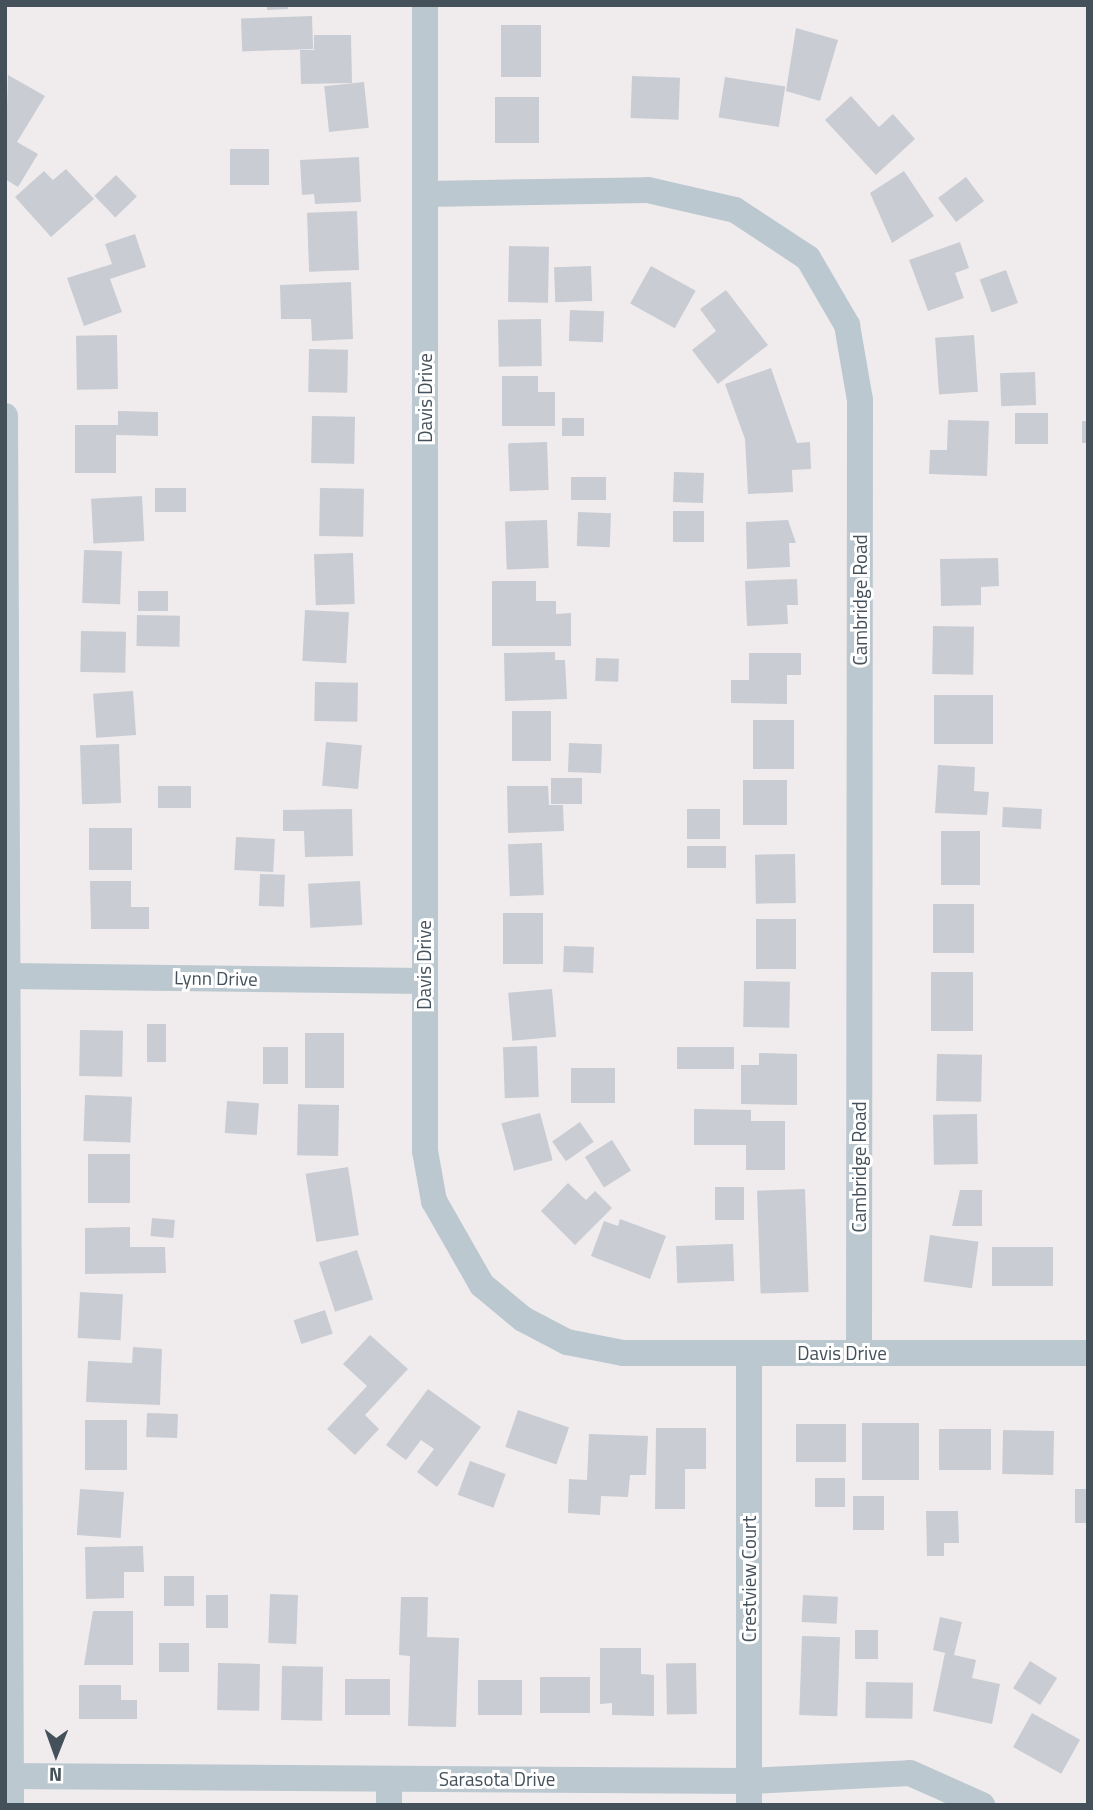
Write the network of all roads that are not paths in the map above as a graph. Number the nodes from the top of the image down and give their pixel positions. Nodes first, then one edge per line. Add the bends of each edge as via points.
1 (425, 5) edge
2 (426, 194) junction
3 (5, 416) edge
4 (6, 579) edge
5 (8, 976) junction
6 (424, 981) junction
7 (859, 1352) junction
8 (1088, 1353) edge
9 (749, 1354) junction
10 (8, 1776) edge
11 (389, 1792) edge
12 (749, 1793) edge
13 (11, 1805) edge
14 (982, 1805) edge

1 - 2 street, Davis Drive
2 - 6 street, Davis Drive
2 - 7 street, Cambridge Road via 648,190 735,210 808,258 847,325 860,400
3 - 4 street
4 - 5 street
5 - 6 street, Lynn Drive
5 - 10 street
6 - 9 street, Davis Drive via 425,1150 434,1202 482,1285 523,1319 567,1342 623,1353
7 - 8 street, Davis Drive
7 - 9 street, Davis Drive
9 - 12 street, Crestview Court
10 - 11 street, Sarasota Drive
10 - 13 street
11 - 12 street, Sarasota Drive
12 - 14 street, Sarasota Drive via 910,1773

